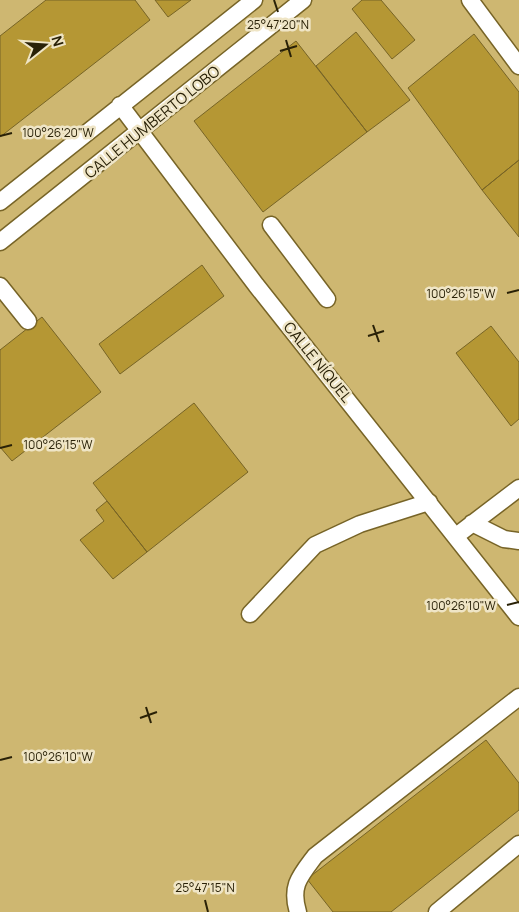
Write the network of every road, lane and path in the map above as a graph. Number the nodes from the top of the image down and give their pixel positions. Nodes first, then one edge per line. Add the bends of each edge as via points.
1 (254, 0) edge
2 (303, 0) edge
3 (470, 0) edge
4 (519, 66) edge
5 (120, 105) junction
6 (140, 132) junction
7 (0, 202) edge
8 (271, 225) dead end
9 (1, 239) edge
10 (0, 286) edge
11 (327, 299) dead end
12 (28, 321) dead end
13 (519, 488) edge
14 (430, 502) junction
15 (472, 524) junction
16 (456, 536) junction
17 (519, 541) edge
18 (250, 614) dead end
19 (519, 617) edge
20 (519, 697) edge
21 (519, 844) edge
22 (298, 912) edge
23 (437, 912) edge

1 - 5 street
2 - 6 street, CALLE HUMBERTO LOBO
3 - 4 street
5 - 6 street, CALLE NÍQUEL
5 - 7 street
6 - 9 street, CALLE HUMBERTO LOBO
6 - 14 street, CALLE NÍQUEL via 256,285
8 - 11 street
10 - 12 street
13 - 15 street
14 - 16 street, CALLE NÍQUEL
14 - 18 street via 360,524 315,545
15 - 16 street
15 - 17 street
16 - 19 street, CALLE NÍQUEL
20 - 22 street via 315,856 297,880 294,900
21 - 23 street

